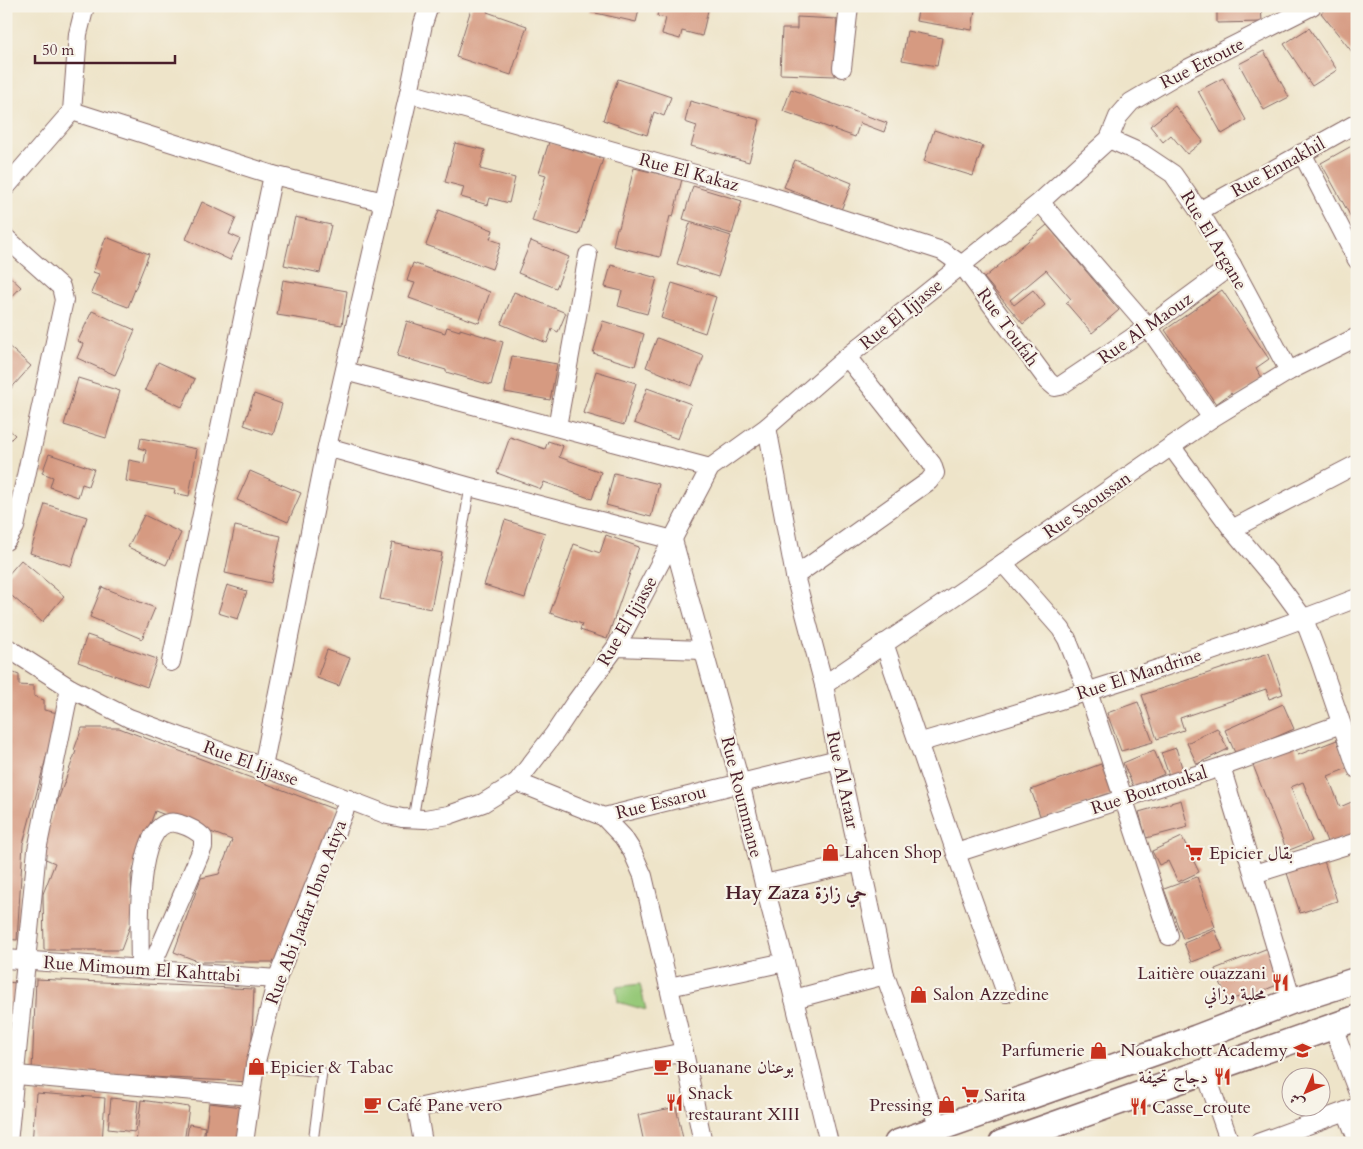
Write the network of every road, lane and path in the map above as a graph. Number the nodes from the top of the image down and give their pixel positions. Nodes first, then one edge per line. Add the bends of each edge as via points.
1 (85, 6) edge
2 (429, 6) edge
3 (849, 6) edge
4 (1312, 6) edge
5 (842, 68) dead end
6 (410, 93) junction
7 (72, 111) junction
8 (1357, 123) edge
9 (1109, 139) junction
10 (1302, 154) junction
11 (273, 175) junction
12 (6, 187) edge
13 (384, 202) junction
14 (1040, 202) junction
15 (1199, 211) junction
16 (6, 238) edge
17 (588, 255) dead end
18 (1357, 260) edge
19 (962, 265) junction
20 (1232, 265) junction
21 (1148, 327) junction
22 (1357, 337) edge
23 (847, 358) junction
24 (345, 371) junction
25 (1289, 372) junction
26 (1055, 387) joint
27 (1212, 418) junction
28 (767, 426) junction
29 (557, 427) junction
30 (327, 446) junction
31 (1171, 446) junction
32 (1357, 464) edge
33 (710, 468) junction
34 (470, 487) junction
35 (1232, 529) junction
36 (9, 530) edge
37 (673, 540) junction
38 (1003, 563) junction
39 (795, 576) junction
40 (1357, 598) edge
41 (1304, 618) junction
42 (884, 643) junction
43 (6, 647) edge
44 (616, 647) junction
45 (703, 650) junction
46 (171, 662) dead end
47 (824, 685) junction
48 (70, 688) junction
49 (1088, 692) junction
50 (1341, 724) junction
51 (918, 743) junction
52 (838, 759) junction
53 (263, 767) junction
54 (1222, 767) junction
55 (1357, 769) edge
56 (517, 782) junction
57 (740, 782) junction
58 (1124, 798) junction
59 (349, 800) junction
60 (604, 817) junction
61 (413, 819) junction
62 (1357, 842) edge
63 (956, 853) junction
64 (861, 862) junction
65 (1254, 874) junction
66 (764, 884) junction
67 (1169, 936) dead end
68 (6, 959) edge
69 (26, 960) junction
70 (785, 962) junction
71 (146, 968) junction
72 (885, 976) junction
73 (277, 979) junction
74 (1357, 980) edge
75 (669, 987) junction
76 (1006, 993) dead end
77 (794, 999) junction
78 (1292, 1001) junction
79 (1357, 1018) edge
80 (1333, 1026) junction
81 (684, 1052) junction
82 (255, 1065) junction
83 (1205, 1071) junction
84 (11, 1074) edge
85 (1357, 1090) edge
86 (250, 1096) junction
87 (1352, 1109) edge
88 (939, 1127) junction
89 (1297, 1136) edge
90 (1357, 1139) edge
91 (313, 1142) edge
92 (1229, 1142) edge
93 (8, 1143) edge
94 (244, 1143) edge
95 (423, 1143) edge
96 (704, 1143) edge
97 (829, 1143) edge
98 (897, 1143) edge
99 (1002, 1143) edge
100 (1258, 1143) edge

1 - 7 street via 78,34
2 - 6 street
3 - 5 street
4 - 9 street, Rue Ettoute via 1187,69 1131,102 1118,117
6 - 13 street
6 - 19 street, Rue El Kakaz via 755,191 942,251
7 - 11 street
7 - 12 street
8 - 10 street, Rue Ennakhil
9 - 14 street, Rue El Ijjasse
9 - 15 street, Rue El Argane via 1143,154 1173,174
10 - 15 street, Rue Ennakhil
10 - 18 street
11 - 13 street
11 - 46 street
13 - 24 street
14 - 19 street, Rue El Ijjasse
14 - 21 street
15 - 20 street, Rue El Argane
16 - 36 street via 61,287 64,300
17 - 29 street
19 - 23 street, Rue El Ijjasse
19 - 26 street, Rue Toufah
20 - 21 street, Rue Al Maouz
20 - 25 street, Rue El Argane
21 - 26 street, Rue Al Maouz
21 - 27 street
22 - 25 street, Rue Saoussan
23 - 28 street, Rue El Ijjasse
23 - 39 street via 932,464 935,473 929,481
24 - 29 street
24 - 30 street
25 - 27 street, Rue Saoussan
27 - 31 street, Rue Saoussan
28 - 33 street, Rue El Ijjasse
28 - 39 street, Rue Al Araar
29 - 33 street
30 - 34 street
30 - 53 street
31 - 35 street
31 - 38 street, Rue Saoussan
32 - 35 street
33 - 37 street, Rue El Ijjasse
34 - 37 street
34 - 61 lane
35 - 41 street
37 - 44 street, Rue El Ijjasse
37 - 45 street, Rue Roummane
38 - 42 street, Rue Saoussan
38 - 49 street via 1061,629
39 - 47 street, Rue Al Araar
40 - 41 street, Rue El Mandrine
41 - 49 street, Rue El Mandrine
41 - 50 street
42 - 47 street, Rue Saoussan
42 - 51 street
43 - 48 street, Rue El Ijjasse
44 - 45 street
44 - 56 street, Rue El Ijjasse
45 - 57 street, Rue Roummane
47 - 52 street, Rue Al Araar
48 - 53 street, Rue El Ijjasse via 129,718
48 - 69 street via 37,850
49 - 51 street, Rue El Mandrine
49 - 58 street
50 - 54 street, Rue Bourtoukal
50 - 55 street
51 - 63 street
52 - 57 street, Rue Essarou
52 - 64 street, Rue Al Araar
53 - 59 street, Rue El Ijjasse
54 - 58 street, Rue Bourtoukal
54 - 65 street
56 - 60 street, Rue Essarou
56 - 61 street, Rue El Ijjasse via 482,803 459,812
57 - 60 street, Rue Essarou
57 - 66 street, Rue Roummane
58 - 63 street, Rue Bourtoukal
58 - 67 street
59 - 61 street, Rue El Ijjasse via 388,815
59 - 73 street, Rue Abi Jaafar Ibno Atiya
60 - 75 street via 623,837 644,876
62 - 65 street
63 - 76 street
64 - 66 street
64 - 72 street, Rue Al Araar
65 - 78 street
66 - 70 street, Rue Roummane
68 - 69 street, Rue Mimoum El Kahttabi
69 - 71 street, Rue Mimoum El Kahttabi
69 - 84 street
70 - 75 street
70 - 77 street, Rue Roummane
71 - 71 street via 203,847 203,837 196,829 172,821 162,824 156,832 144,863 141,889
71 - 73 street, Rue Mimoum El Kahttabi
72 - 77 street
72 - 88 street, Rue Al Araar
73 - 82 street, Rue Abi Jaafar Ibno Atiya
74 - 78 main road
75 - 81 street
77 - 97 street, Rue Roummane
78 - 88 main road via 1196,1038
79 - 80 main road
80 - 83 main road
80 - 85 street
81 - 95 street via 417,1108
81 - 96 street
82 - 86 street, Rue Abi Jaafar Ibno Atiya
82 - 91 lane via 322,1072
83 - 92 street
83 - 99 main road
84 - 86 street
84 - 93 street
86 - 94 street, Rue Abi Jaafar Ibno Atiya
87 - 89 street
87 - 90 street
88 - 98 main road
89 - 100 street

